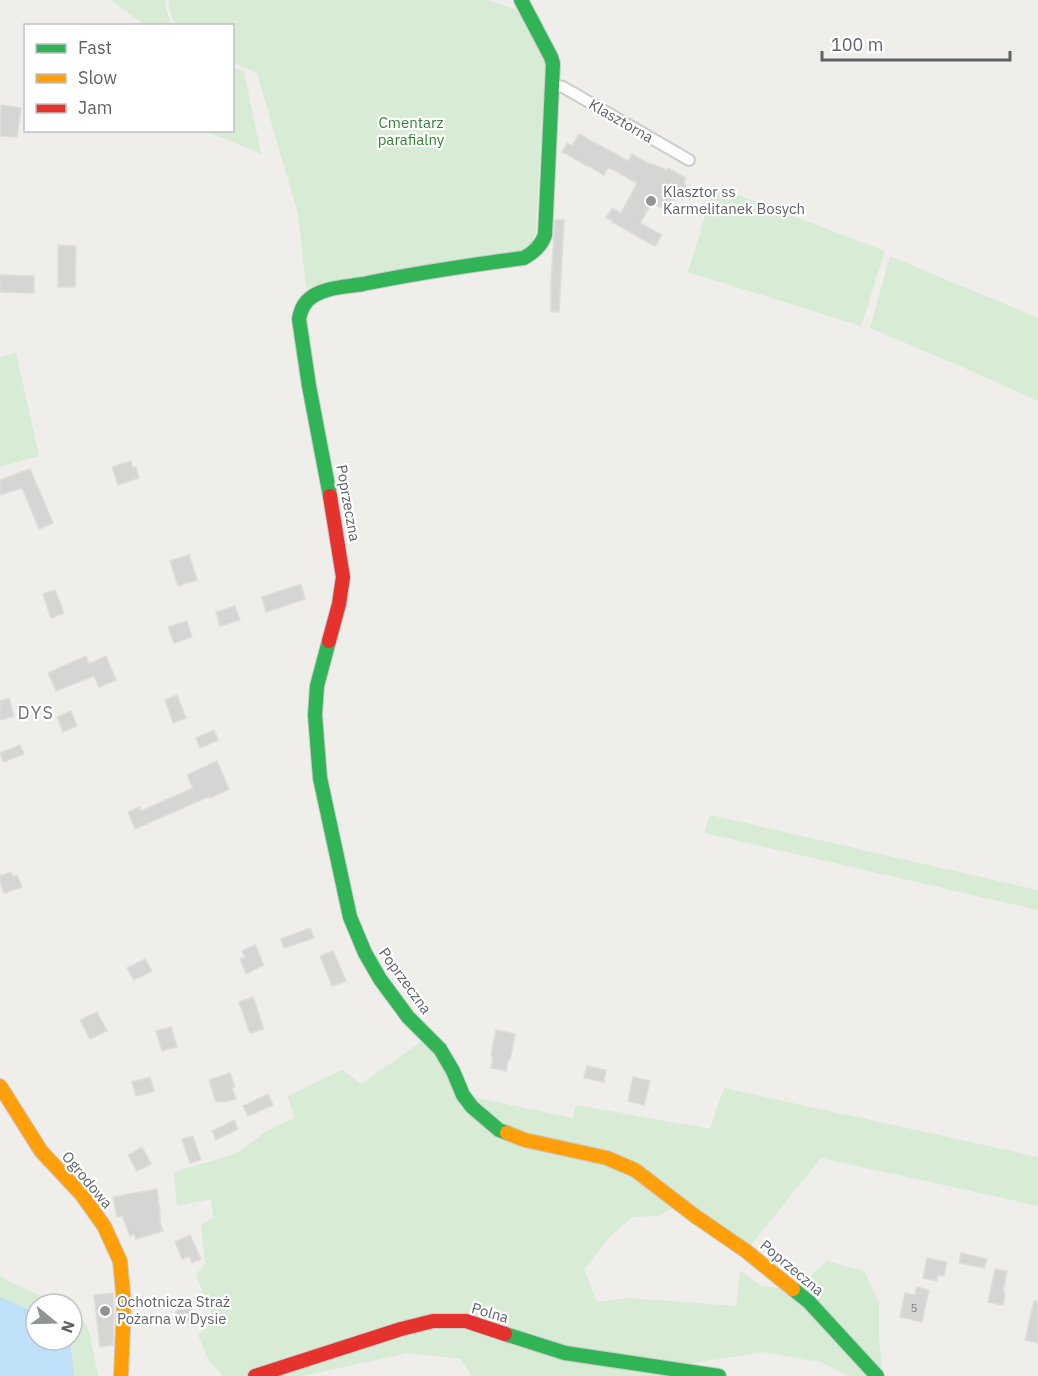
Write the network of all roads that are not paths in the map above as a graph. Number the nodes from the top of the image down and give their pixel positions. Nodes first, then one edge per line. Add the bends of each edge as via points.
1 (521, 0) edge
2 (552, 85) junction
3 (689, 160) dead end
4 (0, 1086) edge
5 (121, 1376) edge
6 (255, 1376) edge
7 (719, 1376) edge
8 (877, 1376) edge

1 - 2 street via 551,57
2 - 3 street, Klasztorna via 563,87
2 - 8 street, Poprzeczna via 545,235 533,253 524,258 414,273 331,290 313,296 300,310 309,386 343,577 317,686 315,715 321,778 351,917 380,979 408,1017 440,1049 472,1107 499,1130 525,1140 606,1158 635,1170 809,1302
4 - 5 street, Ogrodowa via 41,1151 82,1195 104,1226 120,1261 124,1304
6 - 7 street, Polna via 401,1329 433,1322 466,1322 565,1353

